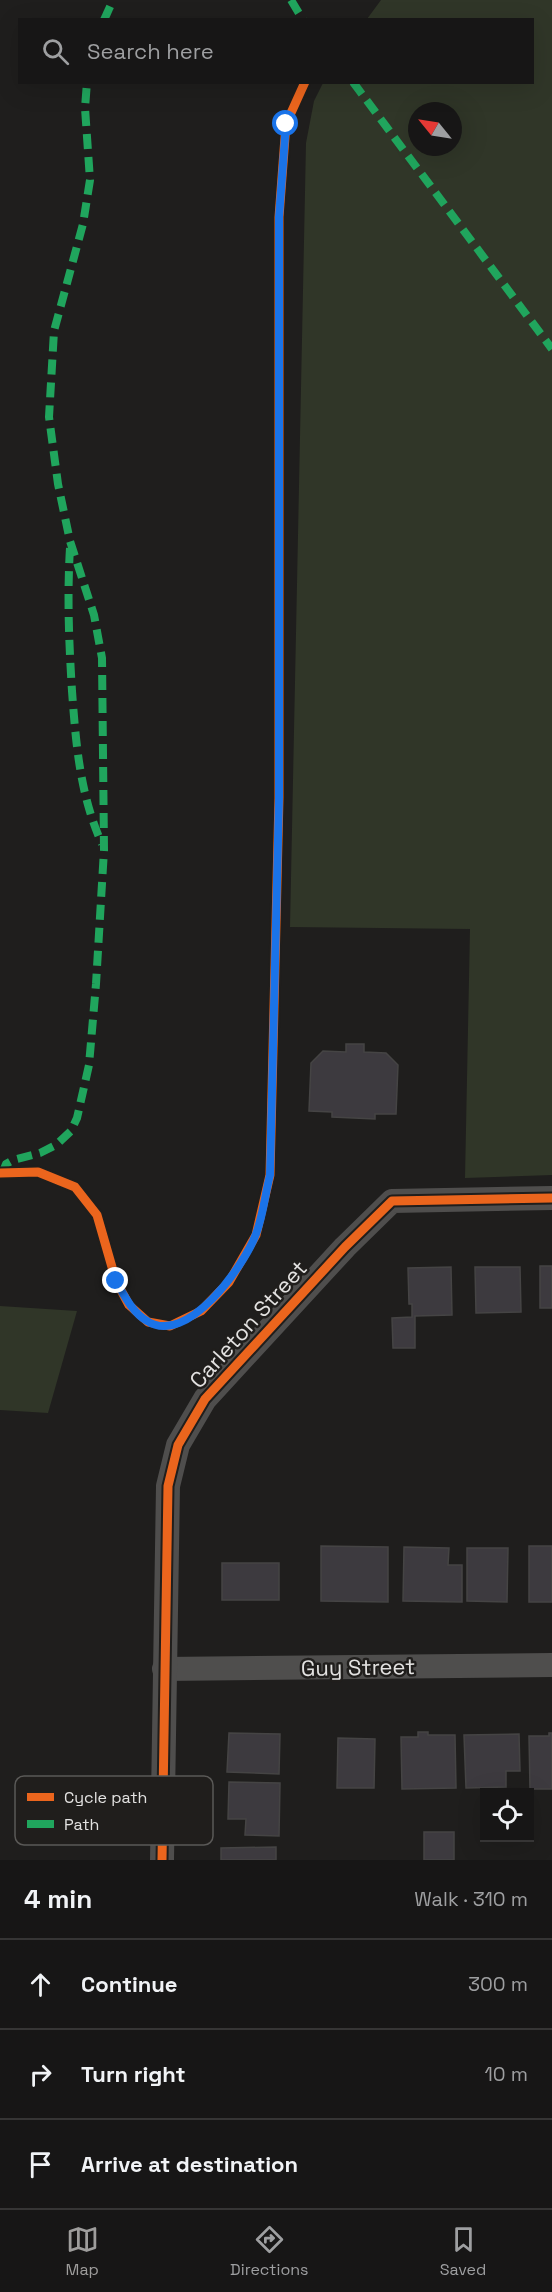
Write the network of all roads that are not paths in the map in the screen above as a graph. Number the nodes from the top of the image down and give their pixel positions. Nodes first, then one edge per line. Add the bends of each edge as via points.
1 (552, 1198) edge
2 (164, 1661) junction
3 (552, 1665) edge
4 (163, 1776) edge
5 (162, 1845) edge
6 (162, 1860) edge

1 - 2 street, Carleton Street via 393,1201 345,1247 205,1399 178,1445 168,1486
2 - 3 street, Guy Street
2 - 4 street, Carleton Street
5 - 6 street, Carleton Street

